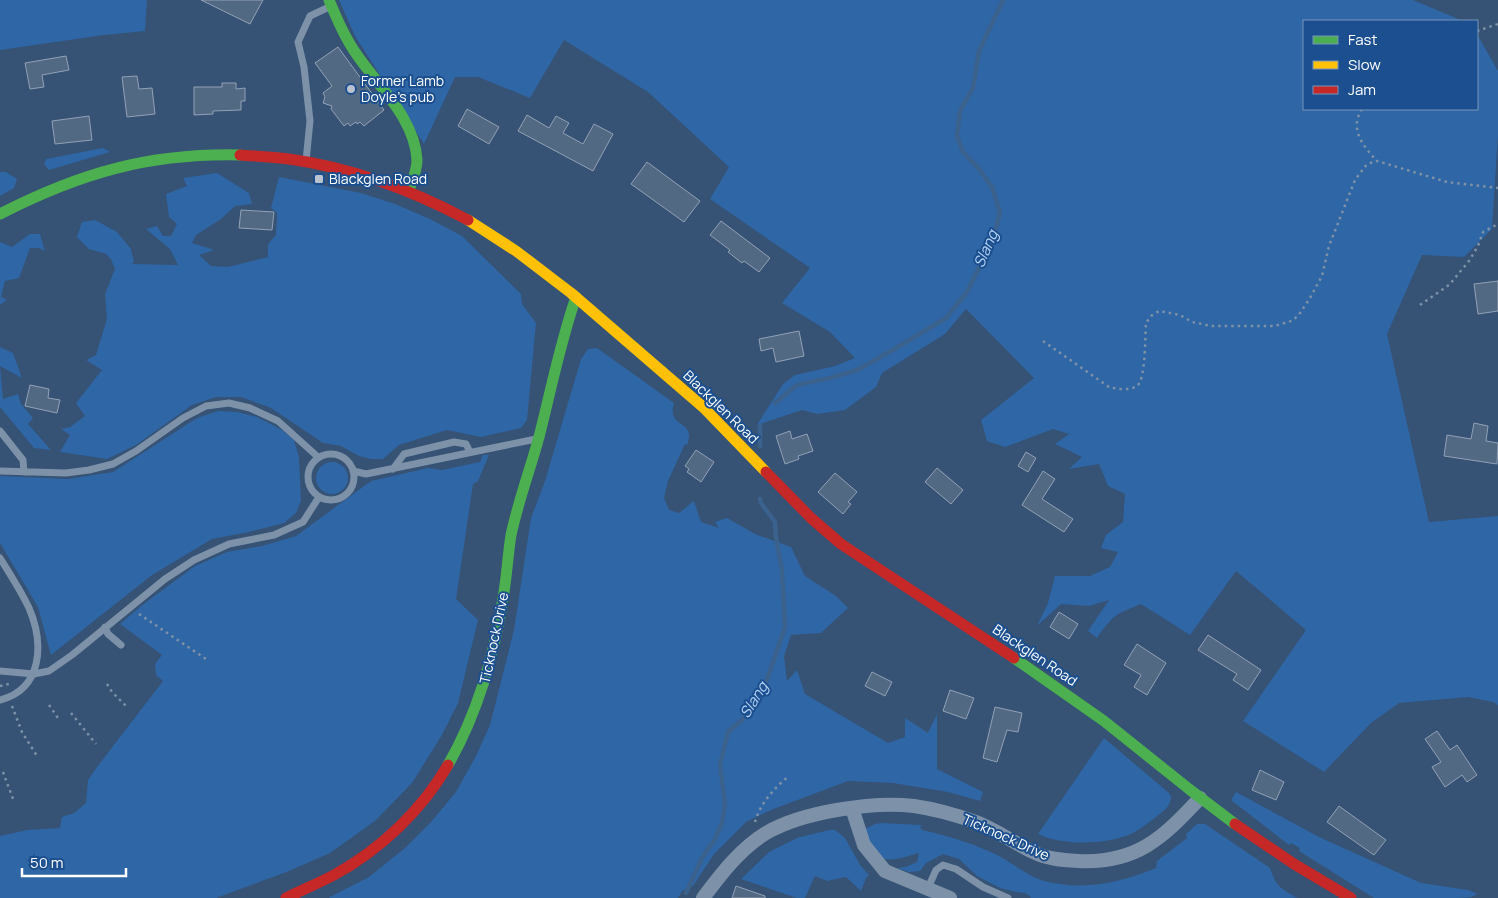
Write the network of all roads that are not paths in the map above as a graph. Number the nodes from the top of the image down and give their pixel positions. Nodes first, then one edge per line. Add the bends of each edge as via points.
1 (330, 3) edge
2 (306, 161) junction
3 (409, 190) junction
4 (0, 214) edge
5 (576, 297) junction
6 (0, 432) edge
7 (538, 439) junction
8 (470, 452) junction
9 (318, 458) junction
10 (393, 469) junction
11 (0, 471) edge
12 (353, 471) junction
13 (24, 472) junction
14 (319, 497) junction
15 (0, 558) edge
16 (104, 627) junction
17 (121, 645) dead end
18 (4, 672) edge
19 (34, 674) junction
20 (0, 700) edge
21 (1200, 798) junction
22 (852, 808) junction
23 (928, 888) junction
24 (286, 898) edge
25 (703, 898) edge
26 (950, 898) edge
27 (1008, 898) edge
28 (1351, 898) edge

1 - 2 lane via 310,16 298,42 310,121
1 - 3 street via 355,53 391,98 408,129 417,162
2 - 3 street, Blackglen Road via 358,173
2 - 4 street, Blackglen Road via 229,154 157,160 82,178
3 - 5 street, Blackglen Road via 480,227
5 - 7 street, Ticknock Drive via 564,331
5 - 21 street, Blackglen Road via 705,408 794,502 832,537 1101,718
6 - 13 lane via 23,460
7 - 8 lane
7 - 24 street, Ticknock Drive via 514,524 490,662 477,708 456,755 432,791 385,841 338,874
8 - 10 lane
8 - 10 lane via 466,444 454,442 404,454
9 - 12 lane via 339,455
9 - 13 lane via 278,421 250,408 229,403 206,406 183,418 113,464 66,473
9 - 14 lane via 312,463 308,478 309,485
10 - 12 lane via 366,474
11 - 13 lane
12 - 14 lane via 354,479 348,492 334,500
14 - 16 lane via 303,522 274,535 229,544 194,560
15 - 19 lane via 29,608 35,627
16 - 17 lane
16 - 19 lane via 49,671
18 - 19 lane
19 - 20 lane via 23,688
21 - 22 street, Ticknock Drive via 1168,831 1148,846 1116,858 1090,862 1051,858 1033,852 998,831 942,811 894,805
21 - 28 street, Blackglen Road via 1266,846
22 - 23 street via 864,846 885,871
22 - 25 street, Ticknock Drive via 820,813 767,833 737,858
23 - 26 street
23 - 27 lane via 936,870 943,865

